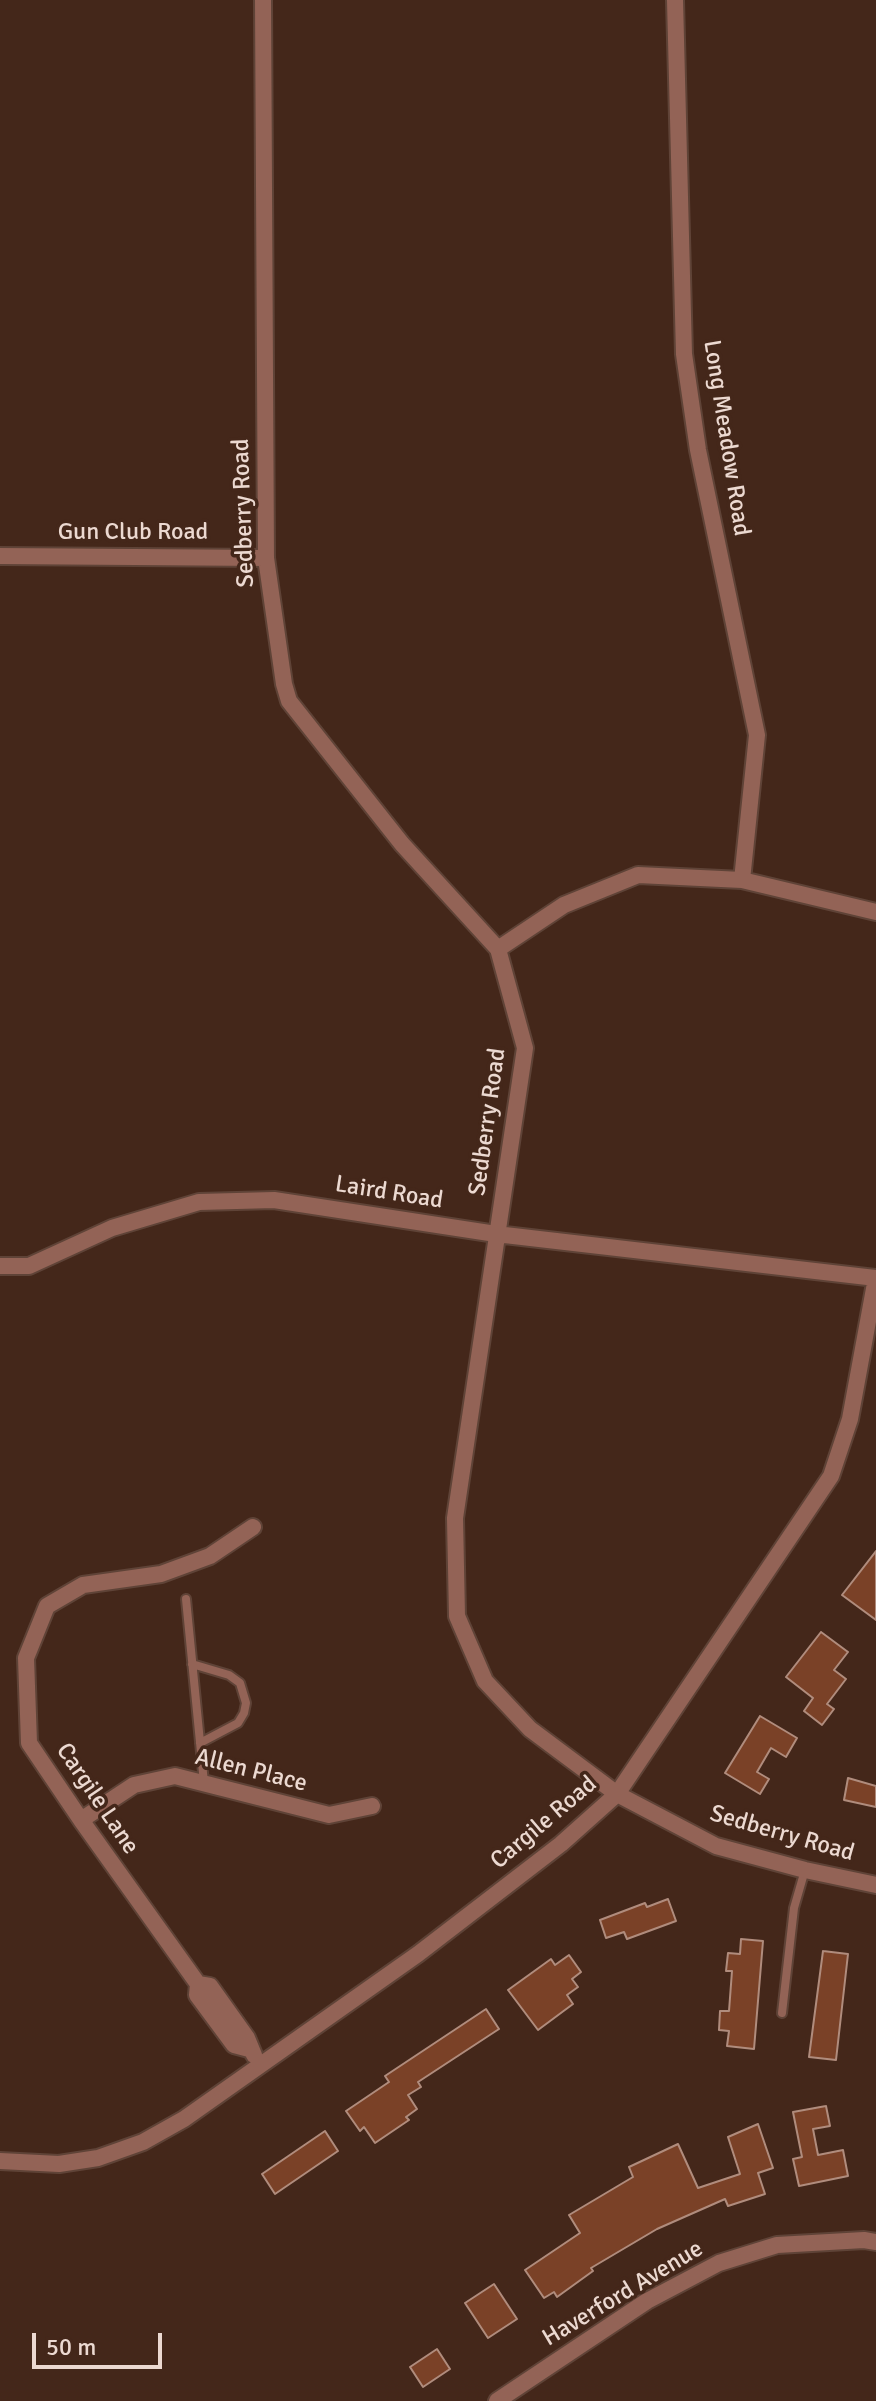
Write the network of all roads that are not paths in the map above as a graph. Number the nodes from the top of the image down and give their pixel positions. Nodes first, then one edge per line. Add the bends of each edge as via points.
1 (263, 0) edge
2 (675, 0) edge
3 (0, 556) edge
4 (266, 558) junction
5 (742, 880) junction
6 (876, 912) edge
7 (498, 949) junction
8 (496, 1234) junction
9 (0, 1266) edge
10 (876, 1278) edge
11 (253, 1527) dead end
12 (186, 1599) dead end
13 (192, 1664) junction
14 (200, 1743) junction
15 (204, 1783) junction
16 (617, 1794) junction
17 (372, 1806) dead end
18 (81, 1820) junction
19 (805, 1870) junction
20 (876, 1885) edge
21 (782, 2013) dead end
22 (262, 2067) junction
23 (0, 2161) edge
24 (876, 2242) edge
25 (497, 2401) edge

1 - 4 street, Sedberry Road
2 - 5 street, Long Meadow Road via 684,354 698,450 757,735
3 - 4 street, Gun Club Road
4 - 7 street, Sedberry Road via 289,701 402,844
5 - 6 street
5 - 7 street via 638,875 564,905
7 - 8 street, Sedberry Road via 525,1048
8 - 9 street, Laird Road via 274,1200 199,1202 112,1228 29,1266
8 - 10 street, Laird Road
8 - 16 street, Sedberry Road via 455,1518 457,1616 485,1681 530,1729
10 - 16 street, Cargile Road via 850,1419 831,1476
11 - 18 street, Cargile Lane via 210,1556 161,1574 83,1585 47,1606 26,1658 29,1743
12 - 13 lane
13 - 14 lane
13 - 14 lane via 229,1675 240,1683 246,1703 238,1723
14 - 15 lane
15 - 17 street, Allen Place via 329,1815
15 - 18 street, Allen Place via 175,1776 134,1785
16 - 19 street, Sedberry Road via 716,1846
16 - 22 street, Cargile Road via 442,1936
18 - 22 street, Cargile Lane via 198,1984 210,1986
19 - 20 street, Sedberry Road
19 - 21 lane via 794,1908
22 - 23 street, Cargile Road via 143,2142 98,2158 59,2164
24 - 25 street, Haverford Avenue via 777,2245 719,2263 647,2301

